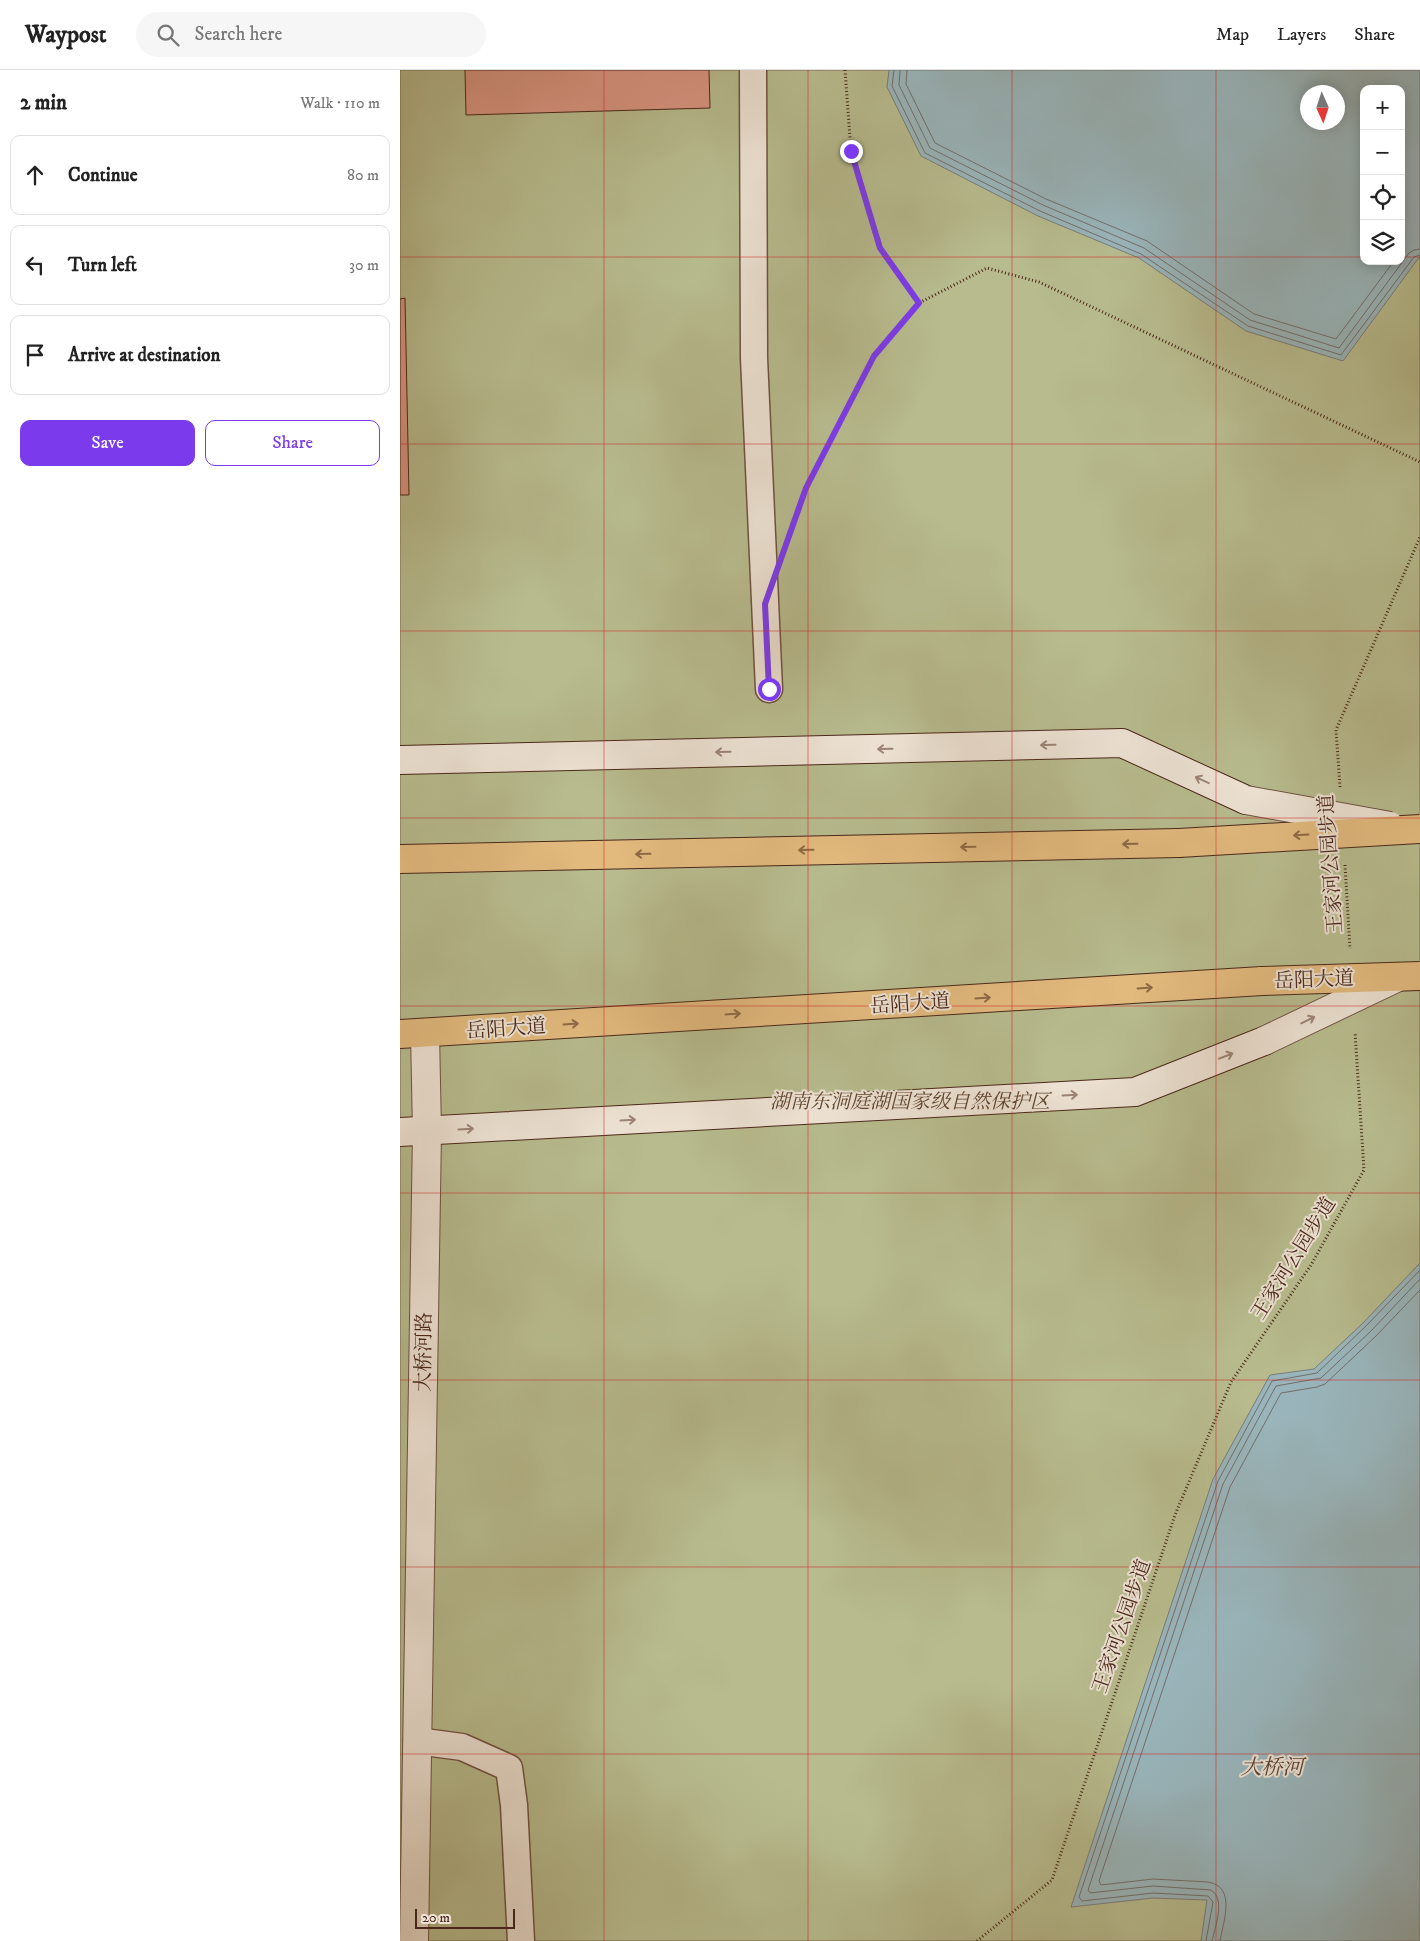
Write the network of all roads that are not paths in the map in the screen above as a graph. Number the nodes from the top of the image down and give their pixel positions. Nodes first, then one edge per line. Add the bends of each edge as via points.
1 (753, 70) edge
2 (769, 689) dead end
3 (400, 760) edge
4 (1414, 829) edge
5 (400, 859) edge
6 (1409, 976) edge
7 (412, 1033) edge
8 (400, 1132) edge
9 (427, 1132) junction
10 (417, 1741) junction
11 (414, 1941) edge
12 (521, 1941) edge

1 - 2 street via 754,358
4 -> 3 main road, bridge via 1246,800 1122,743
4 -> 5 main road, bridge via 1179,843
7 -> 6 main road, 岳阳大道, bridge via 1262,981
9 -> 6 main road, bridge via 1135,1092 1264,1041
7 - 9 main road, 大桥河路
8 - 9 main road
9 - 10 main road, 大桥河路
10 - 11 main road, 大桥河路
10 - 12 street via 462,1747 509,1768

